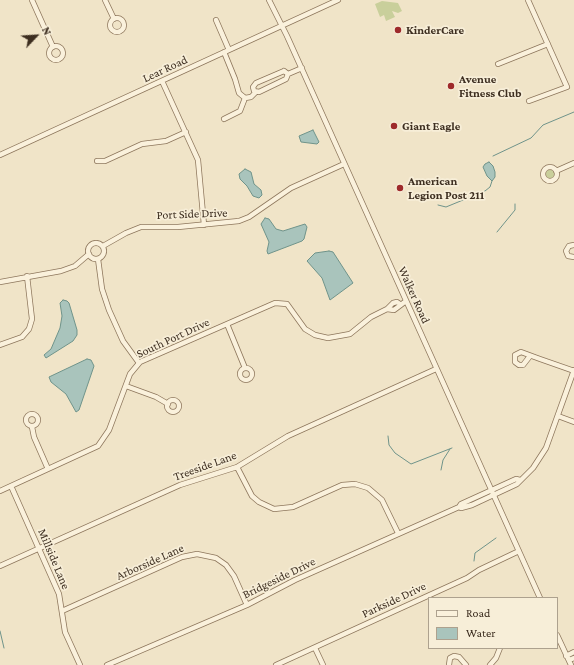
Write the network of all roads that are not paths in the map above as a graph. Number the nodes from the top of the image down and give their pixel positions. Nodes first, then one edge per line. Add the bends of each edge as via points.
1 (32, 0) edge
2 (105, 0) edge
3 (269, 0) edge
4 (338, 0) edge
5 (528, 0) edge
6 (114, 19) dead end
7 (216, 20) dead end
8 (282, 26) junction
9 (548, 44) junction
10 (53, 47) dead end
11 (229, 50) junction
12 (224, 52) junction
13 (498, 64) dead end
14 (302, 68) junction
15 (288, 74) junction
16 (162, 81) junction
17 (256, 92) junction
18 (245, 98) junction
19 (529, 101) dead end
20 (224, 119) dead end
21 (186, 132) junction
22 (0, 155) edge
23 (97, 161) dead end
24 (574, 163) edge
25 (344, 164) junction
26 (556, 171) dead end
27 (204, 225) junction
28 (574, 245) edge
29 (103, 246) junction
30 (89, 254) junction
31 (574, 257) edge
32 (98, 259) junction
33 (26, 276) junction
34 (0, 282) edge
35 (406, 301) junction
36 (228, 324) junction
37 (0, 345) edge
38 (530, 356) dead end
39 (139, 363) junction
40 (245, 368) dead end
41 (436, 369) junction
42 (574, 371) edge
43 (126, 386) junction
44 (168, 404) dead end
45 (558, 416) junction
46 (574, 422) edge
47 (32, 426) dead end
48 (237, 467) junction
49 (48, 469) junction
50 (11, 486) junction
51 (0, 491) edge
52 (493, 493) junction
53 (398, 533) junction
54 (39, 549) junction
55 (519, 551) junction
56 (0, 566) edge
57 (540, 597) edge
58 (247, 605) junction
59 (62, 612) junction
60 (558, 637) edge
61 (315, 648) junction
62 (500, 649) edge
63 (574, 652) edge
64 (574, 658) edge
65 (569, 660) edge
66 (80, 665) edge
67 (107, 665) edge
68 (276, 665) edge
69 (323, 665) edge
70 (449, 665) edge
71 (466, 665) edge
72 (490, 665) edge

1 - 10 street
2 - 6 street
3 - 8 street, Walker Road
4 - 8 street, Lear Road
5 - 9 street
7 - 11 street
8 - 11 street, Lear Road
8 - 14 street, Walker Road
9 - 13 street
9 - 19 street via 568,87
11 - 12 street, Lear Road
12 - 16 street, Lear Road
12 - 18 street via 238,93
14 - 15 street
14 - 25 street, Walker Road
15 - 17 street via 286,79
15 - 17 street via 282,71 256,83 253,87
16 - 21 street
16 - 22 street, Lear Road
17 - 18 street
18 - 20 street via 240,111
21 - 23 street via 166,141 142,144 105,161
21 - 27 street via 198,160
24 - 26 street
25 - 27 street, Port Side Drive via 291,188 244,219
25 - 35 street, Walker Road
27 - 29 street, Port Side Drive via 141,227
28 - 31 street via 568,246 566,251 568,256
29 - 30 street, Port Side Drive via 96,242 91,244
29 - 32 street via 104,254
30 - 32 street
30 - 33 street via 75,266 61,271
32 - 39 street via 102,289 109,310 123,341
33 - 34 street
33 - 37 street via 32,319 29,329 22,337
35 - 36 street, South Port Drive via 400,304 393,303 352,333 338,338 325,338 308,330 300,324 291,307 283,302 273,303
35 - 41 street, Walker Road
36 - 39 street, South Port Drive
36 - 40 street
38 - 42 street
39 - 43 street, South Port Drive via 130,374
41 - 48 street, Treeside Lane via 288,436
41 - 52 street, Walker Road
42 - 45 street, Bridgeside Drive
43 - 44 street
43 - 49 street, South Port Drive via 109,430 101,442 90,450
45 - 46 street
45 - 52 street, Bridgeside Drive via 541,458 531,470 517,484
47 - 49 street
48 - 53 street via 252,496 274,509 293,507 342,486 355,484 368,488 382,500
48 - 54 street, Treeside Lane via 180,485
49 - 50 street, South Port Drive
50 - 51 street, South Port Drive
50 - 54 street, Millside Lane
52 - 53 street, Bridgeside Drive via 469,506 459,507
52 - 55 street, Walker Road
53 - 58 street, Bridgeside Drive
54 - 56 street, Treeside Lane
54 - 59 street, Millside Lane via 59,594
55 - 57 street, Walker Road
55 - 61 street, Parkside Drive via 467,578
58 - 59 street, Arborside Lane via 226,565 216,558 197,554 182,557
58 - 67 street, Bridgeside Drive
59 - 66 street, Millside Lane via 65,632
60 - 65 street
61 - 68 street, Parkside Drive
61 - 69 street
62 - 72 street
63 - 65 street
64 - 65 street
70 - 71 street via 450,658 454,656

